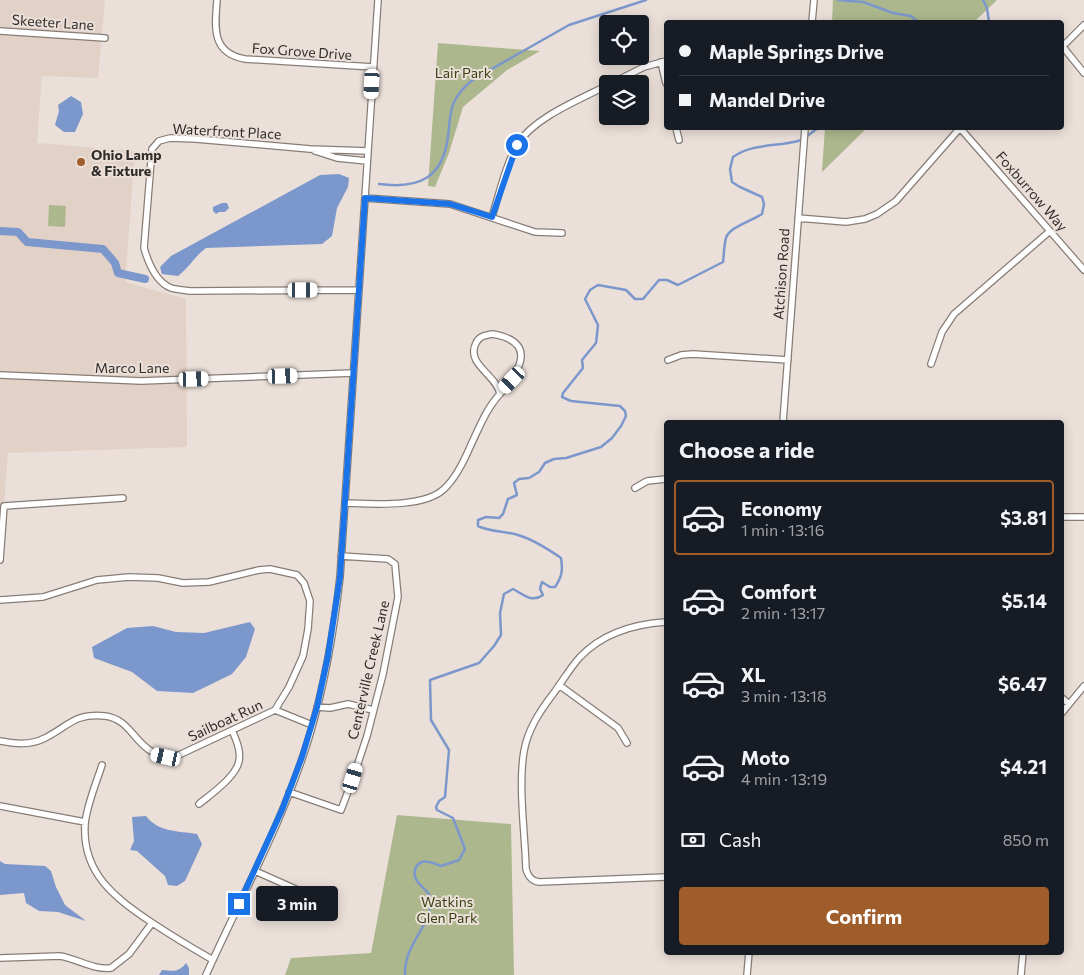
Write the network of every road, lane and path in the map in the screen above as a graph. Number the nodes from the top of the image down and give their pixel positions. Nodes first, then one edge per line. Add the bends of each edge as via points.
1 (217, 0) edge
2 (378, 0) edge
3 (814, 0) edge
4 (812, 20) edge
5 (1084, 25) edge
6 (0, 30) edge
7 (105, 38) dead end
8 (1064, 46) edge
9 (1064, 50) edge
10 (664, 61) edge
11 (373, 67) junction
12 (1084, 72) edge
13 (628, 75) edge
14 (599, 89) edge
15 (677, 130) edge
16 (805, 130) edge
17 (958, 130) edge
18 (962, 130) edge
19 (680, 140) dead end
20 (310, 149) junction
21 (368, 151) junction
22 (368, 161) junction
23 (365, 198) junction
24 (492, 217) junction
25 (798, 218) junction
26 (1050, 231) junction
27 (562, 233) dead end
28 (1084, 270) edge
29 (359, 290) junction
30 (668, 360) dead end
31 (788, 360) junction
32 (931, 364) dead end
33 (353, 373) junction
34 (0, 376) edge
35 (500, 394) junction
36 (783, 420) edge
37 (664, 479) edge
38 (635, 488) dead end
39 (123, 498) dead end
40 (344, 503) junction
41 (1064, 517) edge
42 (1084, 517) edge
43 (341, 556) junction
44 (0, 560) edge
45 (0, 600) edge
46 (664, 622) edge
47 (560, 685) junction
48 (1084, 686) edge
49 (1064, 699) edge
50 (1070, 704) junction
51 (317, 707) junction
52 (275, 710) junction
53 (373, 710) junction
54 (1064, 711) edge
55 (312, 726) junction
56 (232, 730) junction
57 (0, 741) edge
58 (627, 743) dead end
59 (102, 765) dead end
60 (289, 792) junction
61 (199, 804) dead end
62 (0, 806) edge
63 (85, 822) junction
64 (256, 871) junction
65 (664, 877) edge
66 (300, 891) dead end
67 (152, 923) junction
68 (749, 955) edge
69 (1023, 955) edge
70 (0, 958) edge
71 (213, 960) junction
72 (111, 968) junction
73 (113, 975) edge
74 (206, 975) edge
75 (747, 975) edge
76 (1022, 975) edge

1 - 11 street, Fox Grove Drive via 216,36 232,55 245,59
2 - 11 street
3 - 4 street
5 - 8 street
6 - 7 street, Skeeter Lane
9 - 12 street
10 - 13 street
11 - 21 street
14 - 24 street via 541,120 522,137 513,153
15 - 19 street
16 - 25 street, Atchison Road
17 - 25 street via 896,201 877,214 846,222
18 - 26 street, Foxburrow Way
20 - 21 street, Waterfront Place
20 - 22 street, Waterfront Place via 337,158
20 - 29 street, Waterfront Place via 196,139 170,138 159,142 152,149 144,248 148,261 169,288 191,291
21 - 22 street
22 - 23 street
23 - 24 street via 450,204
23 - 29 street
24 - 27 street via 535,232
25 - 31 street, Atchison Road
26 - 28 street, Foxburrow Way
26 - 32 street via 954,314 942,332
29 - 33 street
30 - 31 street via 693,354
31 - 36 street, Atchison Road
33 - 34 street, Marco Lane via 141,381
33 - 40 street
35 - 35 street via 516,374 522,354 509,338 488,334 478,340 474,349 475,360 497,384
35 - 40 street via 481,421 459,470 445,489 421,501
37 - 38 street via 647,481
39 - 44 street via 4,506
40 - 43 street
41 - 42 street
43 - 51 street via 334,621
43 - 53 street, Centerville Creek Lane via 388,559 395,564 398,597
45 - 52 street, Sailboat Run via 43,597 97,580 128,577 209,582 264,570 297,575 304,583 310,601 308,629 303,656
46 - 47 street via 628,628 603,640 580,657
47 - 58 street via 618,728
47 - 65 street via 535,720 524,753 528,875 539,882
48 - 50 street
49 - 50 street
50 - 54 street
51 - 53 street via 348,704
51 - 55 street
52 - 55 street
52 - 56 street, Sailboat Run
53 - 60 street, Centerville Creek Lane via 341,810
55 - 60 street
56 - 57 street, Sailboat Run via 179,755 166,757 155,755 122,723 107,717 77,718 31,743
56 - 61 street via 239,760 235,772
59 - 63 street
60 - 64 street
62 - 63 street
63 - 67 street via 88,854 97,876 119,900
64 - 66 street
64 - 71 street
67 - 71 street
67 - 72 street via 129,954
68 - 75 street
69 - 76 street
70 - 72 street via 60,956 94,967
71 - 74 street
72 - 73 street

